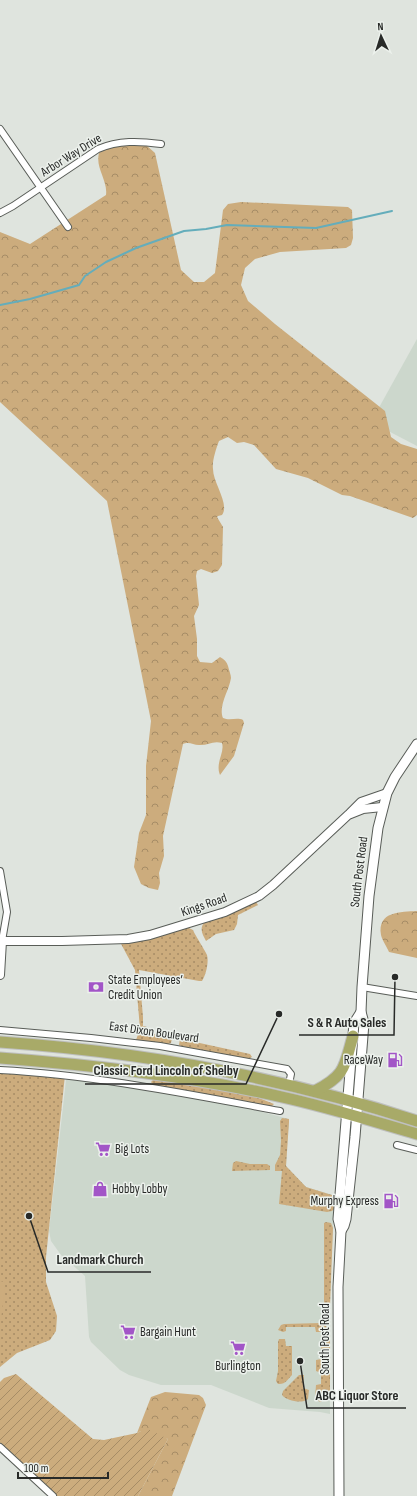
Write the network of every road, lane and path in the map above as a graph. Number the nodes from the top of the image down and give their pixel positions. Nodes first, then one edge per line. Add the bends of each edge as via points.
1 (0, 129) edge
2 (161, 144) dead end
3 (40, 188) junction
4 (0, 213) edge
5 (68, 227) dead end
6 (417, 744) edge
7 (387, 793) junction
8 (382, 807) junction
9 (348, 815) junction
10 (0, 871) edge
11 (1, 941) edge
12 (0, 975) edge
13 (362, 987) junction
14 (417, 996) edge
15 (361, 1012) junction
16 (0, 1030) edge
17 (353, 1036) junction
18 (0, 1042) edge
19 (180, 1049) junction
20 (0, 1058) edge
21 (177, 1062) junction
22 (0, 1070) edge
23 (147, 1073) junction
24 (289, 1084) junction
25 (146, 1087) junction
26 (316, 1091) junction
27 (353, 1101) junction
28 (280, 1111) dead end
29 (352, 1115) junction
30 (417, 1121) edge
31 (417, 1134) edge
32 (397, 1145) dead end
33 (417, 1150) edge
34 (0, 1447) edge
35 (53, 1496) edge
36 (339, 1496) edge

1 - 3 street
2 - 3 street, Arbor Way Drive via 129,141 107,144
3 - 4 street, Arbor Way Drive
3 - 5 street
6 - 7 main road, South Post Road
7 - 8 main road, South Post Road
7 - 9 street via 360,802
8 - 9 street, Kings Road via 363,809
8 - 13 main road, South Post Road via 372,867
9 - 11 street, Kings Road via 273,885 259,896 225,912 150,935 128,939
10 - 11 street via 7,912
11 - 12 street
13 - 14 street
13 - 15 main road, South Post Road
15 - 17 main road, South Post Road via 354,1023
15 - 27 main road, South Post Road via 364,1024
16 - 19 street, East Dixon Boulevard
17 - 26 highway via 341,1072 332,1082
17 - 27 main road, South Post Road
18 - 21 highway, East Dixon Boulevard via 97,1050
19 - 21 street
19 - 24 street, East Dixon Boulevard via 288,1070 291,1074
20 - 23 highway
21 - 24 highway, East Dixon Boulevard
22 - 25 street via 70,1076
23 - 25 street
23 - 29 highway via 240,1088
24 - 26 highway, East Dixon Boulevard
25 - 28 street
26 - 27 highway, East Dixon Boulevard
27 - 29 main road, South Post Road
27 - 30 highway, East Dixon Boulevard
29 - 31 highway
29 - 36 main road, South Post Road via 346,1219 341,1230 338,1287
32 - 33 street
34 - 35 street

